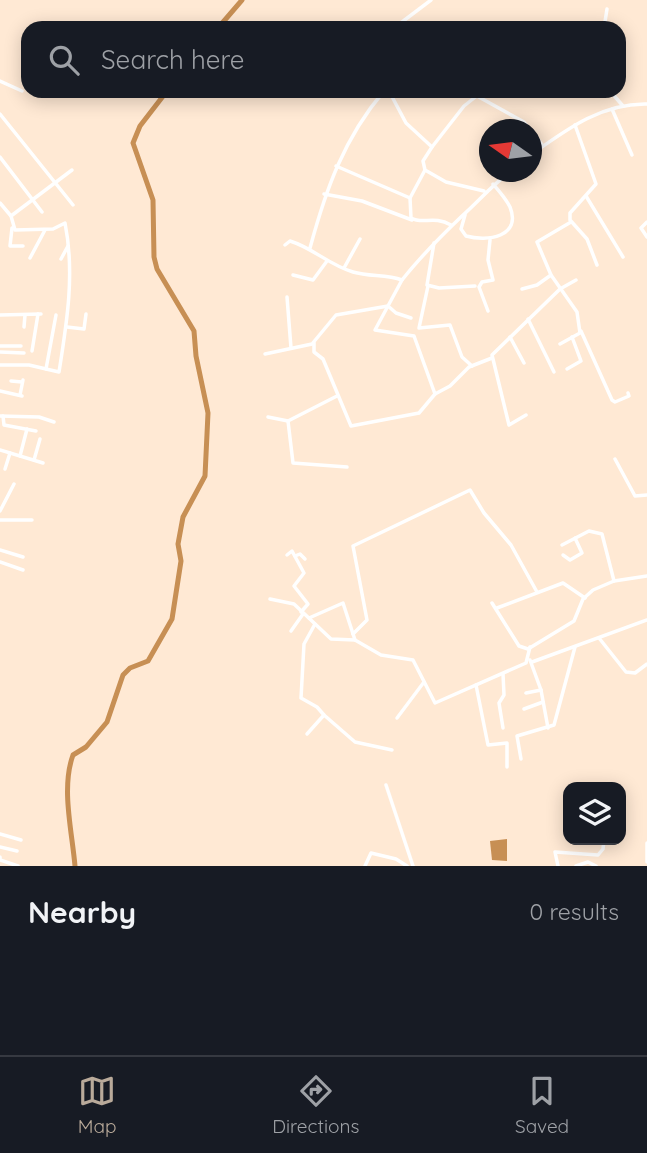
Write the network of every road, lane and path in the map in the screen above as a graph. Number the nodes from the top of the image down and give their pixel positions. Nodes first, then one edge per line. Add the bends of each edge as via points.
1 (431, 0) edge
2 (607, 9) dead end
3 (403, 21) edge
4 (605, 21) edge
5 (0, 82) edge
6 (21, 91) edge
7 (379, 98) edge
8 (394, 98) edge
9 (474, 98) edge
10 (481, 98) edge
11 (617, 98) edge
12 (647, 104) edge
13 (623, 106) junction
14 (612, 109) junction
15 (0, 114) edge
16 (519, 119) edge
17 (575, 125) junction
18 (543, 146) edge
19 (432, 147) junction
20 (632, 155) dead end
21 (0, 157) edge
22 (336, 166) junction
23 (72, 170) dead end
24 (425, 170) junction
25 (496, 182) edge
26 (56, 183) junction
27 (493, 184) junction
28 (484, 191) junction
29 (324, 194) junction
30 (586, 196) junction
31 (410, 198) junction
32 (33, 200) junction
33 (0, 203) edge
34 (73, 205) dead end
35 (42, 212) dead end
36 (466, 213) junction
37 (11, 216) junction
38 (412, 220) junction
39 (570, 222) junction
40 (647, 222) edge
41 (451, 225) junction
42 (12, 228) junction
43 (45, 230) junction
44 (647, 237) edge
45 (360, 239) dead end
46 (490, 240) junction
47 (435, 241) junction
48 (69, 244) junction
49 (23, 246) dead end
50 (285, 246) dead end
51 (310, 248) junction
52 (623, 257) dead end
53 (30, 258) dead end
54 (61, 258) dead end
55 (327, 261) junction
56 (597, 265) dead end
57 (344, 268) junction
58 (293, 275) dead end
59 (551, 275) junction
60 (402, 280) junction
61 (576, 280) dead end
62 (428, 286) junction
63 (475, 286) dead end
64 (522, 289) dead end
65 (560, 289) junction
66 (287, 297) dead end
67 (388, 306) junction
68 (488, 311) dead end
69 (25, 314) junction
70 (86, 314) dead end
71 (0, 315) edge
72 (56, 315) dead end
73 (411, 318) dead end
74 (528, 319) junction
75 (24, 327) dead end
76 (66, 327) junction
77 (581, 331) junction
78 (510, 337) junction
79 (572, 337) junction
80 (314, 343) junction
81 (560, 344) dead end
82 (0, 346) edge
83 (21, 346) dead end
84 (291, 348) junction
85 (32, 351) dead end
86 (0, 352) edge
87 (24, 353) dead end
88 (265, 354) dead end
89 (492, 358) junction
90 (524, 363) dead end
91 (0, 365) edge
92 (472, 366) junction
93 (46, 369) junction
94 (567, 369) dead end
95 (554, 372) dead end
96 (11, 381) dead end
97 (0, 391) edge
98 (628, 393) dead end
99 (435, 394) junction
100 (337, 396) junction
101 (526, 415) dead end
102 (2, 416) edge
103 (268, 417) dead end
104 (288, 421) junction
105 (54, 422) dead end
106 (27, 429) junction
107 (36, 431) dead end
108 (40, 439) dead end
109 (0, 450) edge
110 (10, 453) junction
111 (20, 456) junction
112 (615, 459) dead end
113 (34, 460) junction
114 (43, 463) dead end
115 (347, 467) dead end
116 (5, 469) dead end
117 (14, 484) dead end
118 (647, 495) edge
119 (0, 511) edge
120 (0, 520) edge
121 (32, 520) dead end
122 (575, 538) junction
123 (562, 545) dead end
124 (0, 550) edge
125 (287, 555) dead end
126 (563, 555) dead end
127 (295, 556) junction
128 (23, 557) dead end
129 (305, 559) dead end
130 (0, 562) edge
131 (23, 569) dead end
132 (647, 576) edge
133 (614, 581) junction
134 (537, 592) junction
135 (585, 598) junction
136 (270, 599) dead end
137 (492, 603) dead end
138 (497, 608) junction
139 (302, 613) junction
140 (309, 618) junction
141 (647, 620) edge
142 (315, 624) junction
143 (290, 631) dead end
144 (353, 634) junction
145 (598, 638) junction
146 (355, 640) junction
147 (575, 647) junction
148 (530, 648) junction
149 (530, 660) junction
150 (647, 664) edge
151 (503, 673) junction
152 (424, 682) junction
153 (476, 685) junction
154 (541, 690) junction
155 (526, 693) dead end
156 (543, 702) junction
157 (524, 709) dead end
158 (324, 715) junction
159 (397, 718) dead end
160 (503, 728) dead end
161 (548, 729) junction
162 (307, 734) dead end
163 (392, 750) dead end
164 (521, 758) dead end
165 (507, 767) dead end
166 (386, 785) dead end
167 (0, 834) edge
168 (21, 840) dead end
169 (647, 843) edge
170 (603, 845) edge
171 (0, 847) edge
172 (17, 851) dead end
173 (0, 857) edge
174 (647, 862) edge
175 (18, 866) edge
176 (365, 866) edge
177 (407, 866) edge
178 (413, 866) edge
179 (558, 866) edge
180 (576, 866) edge
181 (596, 866) edge

1 - 3 street
2 - 4 street
5 - 6 street
7 - 22 street
8 - 19 street via 406,123
9 - 19 street
10 - 16 street
11 - 13 street
12 - 13 street
13 - 14 street
14 - 17 street
14 - 20 street
15 - 26 street
17 - 18 street
17 - 30 street via 596,184
19 - 24 street via 423,161
21 - 32 street
22 - 29 street
22 - 31 street
23 - 26 street
24 - 28 street via 446,182
24 - 31 street
25 - 27 street
26 - 32 street
26 - 34 street
27 - 28 street
27 - 46 street via 508,203 512,217 503,234
28 - 36 street
29 - 38 street via 362,201
29 - 51 street
30 - 39 street via 570,213
30 - 52 street
31 - 38 street
32 - 35 street
32 - 37 street
33 - 37 street
36 - 41 street
36 - 46 street via 461,229 465,235
37 - 42 street
38 - 41 street via 437,218
39 - 56 street via 583,233
39 - 59 street via 537,241
40 - 44 street via 641,228
41 - 47 street
42 - 43 street
42 - 49 street via 10,246
43 - 48 street via 65,223
43 - 53 street
45 - 57 street
46 - 68 street via 493,280 479,287
47 - 60 street
47 - 62 street
48 - 54 street
48 - 76 street
50 - 51 street via 290,241
51 - 55 street
55 - 57 street
55 - 58 street via 313,280
57 - 60 street
59 - 64 street
59 - 65 street
60 - 67 street
61 - 65 street
62 - 63 street
62 - 92 street via 419,328 450,325 462,357
65 - 74 street
65 - 77 street via 578,312
66 - 84 street
67 - 73 street
67 - 80 street via 336,315
67 - 99 street via 376,331 414,336
69 - 71 street
69 - 75 street
69 - 85 street via 40,314
70 - 76 street via 84,329
72 - 93 street
74 - 78 street
74 - 95 street
76 - 93 street via 60,372
77 - 79 street
77 - 98 street via 612,400
78 - 89 street
78 - 90 street
79 - 81 street
79 - 94 street via 581,361
80 - 84 street
80 - 100 street via 314,352 323,359
82 - 83 street
84 - 88 street
86 - 87 street
89 - 92 street
89 - 101 street via 509,425
91 - 93 street
92 - 99 street
96 - 97 street via 22,381 20,396
99 - 100 street via 419,413 351,426
100 - 104 street
102 - 105 street
102 - 106 street via 4,425
103 - 104 street
104 - 115 street via 293,463
106 - 107 street
106 - 111 street
108 - 113 street
109 - 110 street
110 - 111 street
110 - 116 street
111 - 113 street
112 - 118 street via 635,496
113 - 114 street
117 - 119 street
120 - 121 street
122 - 123 street
122 - 126 street via 582,553 570,560
122 - 133 street via 589,531 603,534
124 - 128 street
125 - 127 street via 292,551
127 - 129 street
127 - 139 street via 304,573 294,586 308,604
130 - 131 street
132 - 133 street
133 - 135 street
134 - 135 street via 563,583
134 - 138 street
134 - 144 street via 511,545 470,491 353,546 367,620
135 - 148 street via 574,621
136 - 139 street via 286,601
137 - 138 street
138 - 148 street via 519,646
139 - 140 street
139 - 143 street
140 - 142 street
140 - 144 street via 343,603
141 - 145 street
142 - 146 street via 331,639
142 - 158 street via 304,644 301,698
144 - 146 street
145 - 147 street
145 - 150 street via 626,672 635,673
146 - 152 street via 381,655 413,660
147 - 149 street
147 - 161 street via 554,726
148 - 149 street
149 - 151 street
149 - 154 street
151 - 153 street
151 - 160 street via 504,695 499,703
152 - 153 street via 435,703
152 - 159 street
153 - 165 street via 488,745 507,743
154 - 155 street
154 - 156 street
156 - 157 street
156 - 161 street
158 - 162 street
158 - 163 street via 355,742
161 - 164 street via 517,736
166 - 178 street
167 - 168 street
169 - 174 street
170 - 179 street via 598,855 555,852
171 - 172 street
173 - 175 street
176 - 177 street via 371,853
180 - 181 street via 588,862

